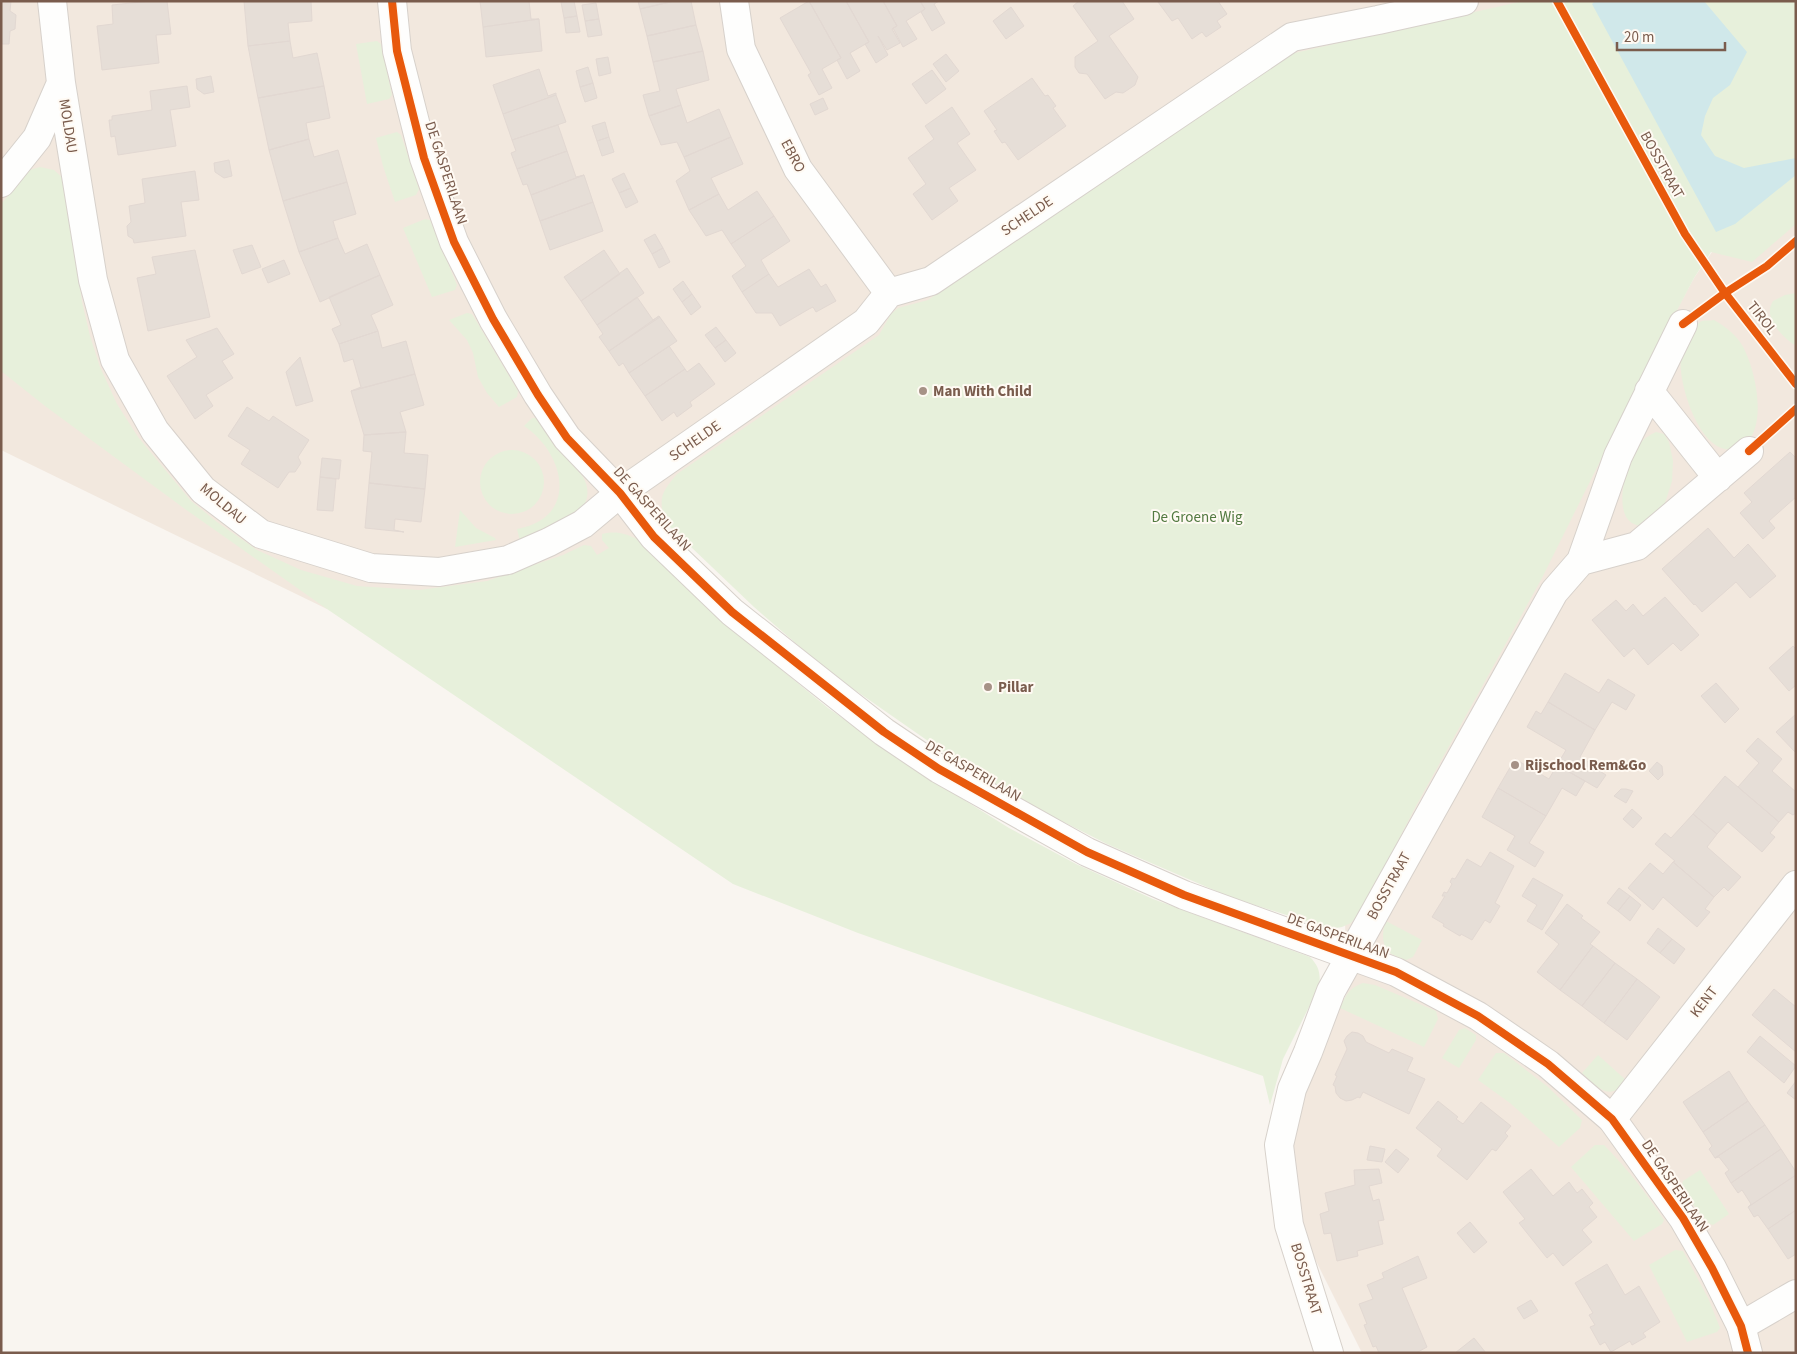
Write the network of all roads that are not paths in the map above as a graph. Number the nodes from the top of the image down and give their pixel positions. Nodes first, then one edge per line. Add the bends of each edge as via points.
1 (52, 1) edge
2 (392, 1) edge
3 (734, 1) edge
4 (1464, 1) edge
5 (61, 83) junction
6 (1, 183) edge
7 (889, 293) junction
8 (1683, 324) dead end
9 (1649, 391) junction
10 (1749, 451) dead end
11 (1718, 478) junction
12 (620, 493) junction
13 (1581, 561) junction
14 (1796, 885) edge
15 (1352, 955) junction
16 (1612, 1119) junction
17 (1796, 1294) edge
18 (1741, 1326) junction
19 (1329, 1353) edge
20 (1748, 1353) edge

1 - 5 street, MOLDAU
2 - 12 street, DE GASPERILAAN via 397,51 424,158 454,242 492,319 538,395 568,438
3 - 7 street, EBRO via 741,49 798,169
4 - 7 street, SCHELDE via 1292,37 931,281
5 - 6 street, MOLDAU via 37,138
5 - 12 street, MOLDAU via 93,280 115,360 155,431 203,490 261,534 371,568 440,572 508,560 583,524
7 - 12 street, SCHELDE via 866,322
8 - 9 street, BOSSTRAAT
9 - 11 street
9 - 13 street, BOSSTRAAT via 1618,456
10 - 11 street
11 - 13 street via 1636,546
12 - 15 street, DE GASPERILAAN via 654,536 732,612 884,732 939,769 1096,856 1184,894
13 - 15 street, BOSSTRAAT via 1554,592
14 - 16 street, KENT
15 - 16 street, DE GASPERILAAN via 1396,972 1478,1016 1548,1064
15 - 19 street, BOSSTRAAT via 1331,992 1292,1089 1279,1145 1289,1225
16 - 18 street, DE GASPERILAAN via 1683,1218
17 - 18 street
18 - 20 street, DE GASPERILAAN

